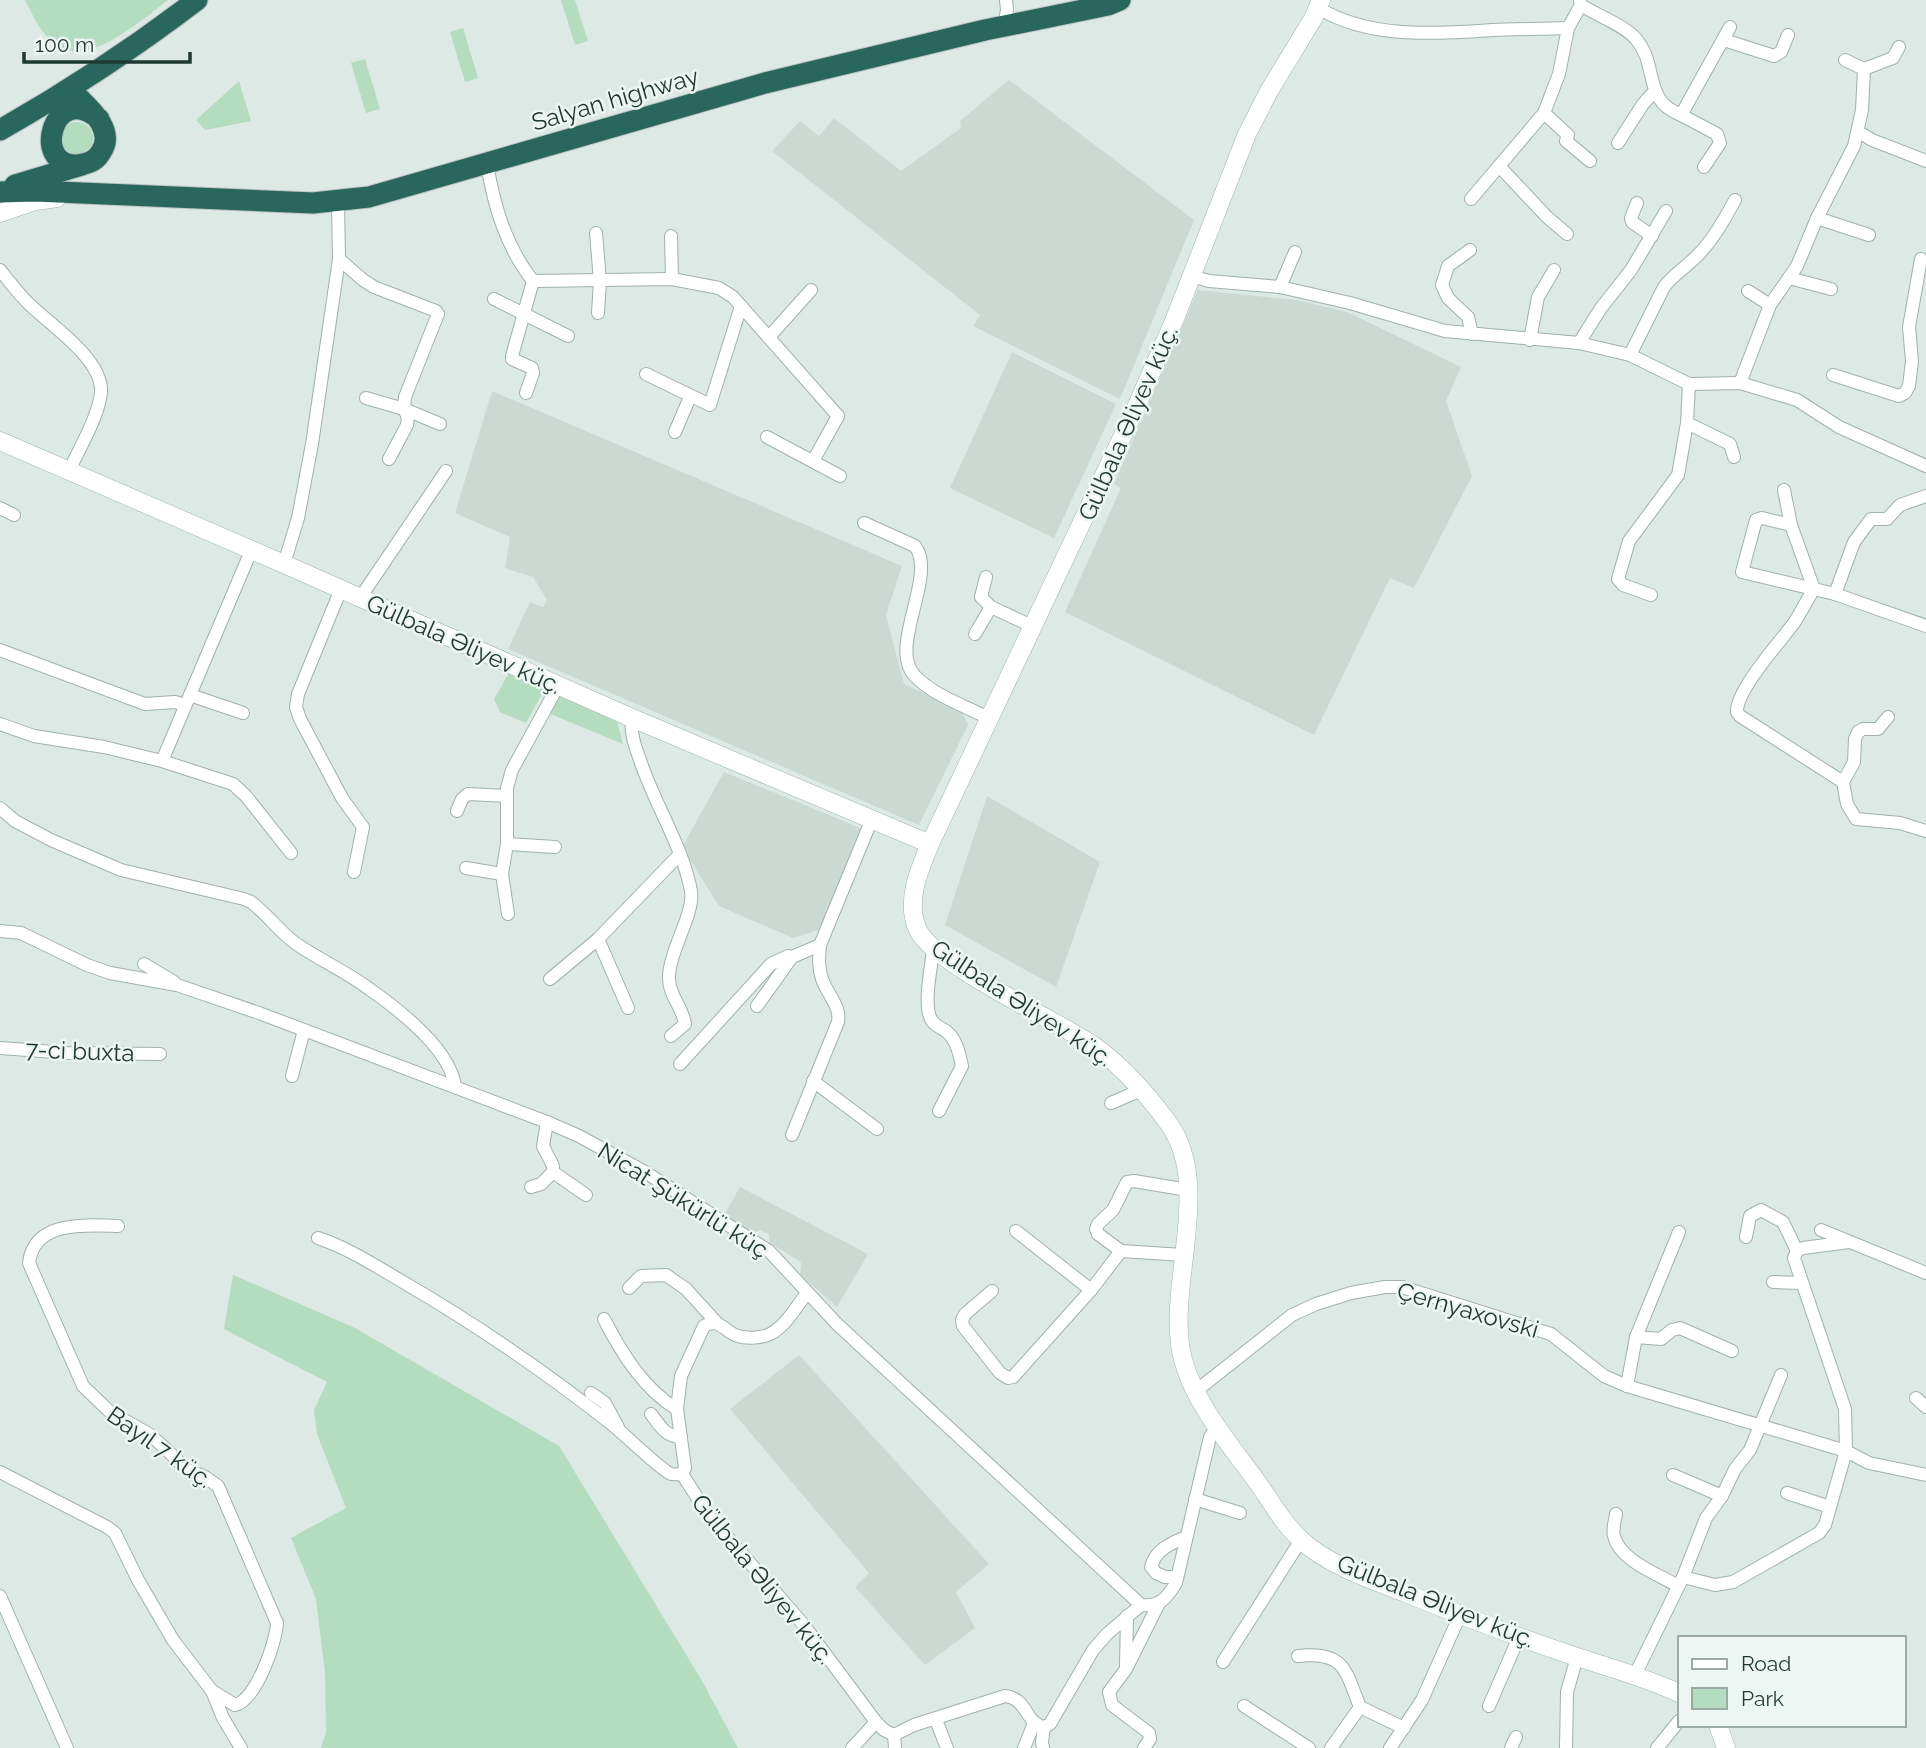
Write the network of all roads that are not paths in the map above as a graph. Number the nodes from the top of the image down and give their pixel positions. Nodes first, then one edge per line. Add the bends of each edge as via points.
1 (197, 0) edge
2 (1006, 0) edge
3 (1133, 0) edge
4 (1114, 2) edge
5 (1581, 2) edge
6 (1319, 4) edge
7 (1003, 26) junction
8 (1730, 27) dead end
9 (1568, 28) junction
10 (1788, 35) dead end
11 (1724, 40) junction
12 (1899, 47) dead end
13 (1845, 60) dead end
14 (1864, 69) junction
15 (70, 89) junction
16 (1654, 92) junction
17 (40, 107) junction
18 (1544, 113) junction
19 (1681, 115) junction
20 (99, 119) junction
21 (0, 130) edge
22 (1859, 132) junction
23 (1618, 143) dead end
24 (66, 158) junction
25 (1590, 161) dead end
26 (1926, 162) edge
27 (487, 164) junction
28 (1499, 166) junction
29 (1704, 167) dead end
30 (0, 191) edge
31 (132, 195) junction
32 (1471, 199) dead end
33 (1735, 200) dead end
34 (338, 201) junction
35 (1637, 203) dead end
36 (1666, 211) dead end
37 (0, 213) edge
38 (1817, 218) junction
39 (596, 233) dead end
40 (1567, 234) dead end
41 (1870, 235) dead end
42 (671, 236) dead end
43 (1652, 236) junction
44 (1470, 250) dead end
45 (1295, 252) dead end
46 (339, 259) junction
47 (1921, 259) dead end
48 (0, 270) edge
49 (1554, 270) dead end
50 (1191, 276) junction
51 (1789, 278) junction
52 (672, 279) junction
53 (533, 281) junction
54 (600, 281) junction
55 (1280, 287) junction
56 (1831, 289) dead end
57 (811, 290) dead end
58 (1748, 291) dead end
59 (494, 299) dead end
60 (1770, 305) junction
61 (741, 306) junction
62 (1911, 311) junction
63 (1926, 312) edge
64 (598, 313) dead end
65 (523, 316) junction
66 (1472, 334) junction
67 (568, 336) dead end
68 (769, 337) junction
69 (1531, 340) junction
70 (1579, 343) junction
71 (1630, 355) junction
72 (646, 374) dead end
73 (1833, 375) dead end
74 (1740, 383) junction
75 (1689, 384) junction
76 (526, 393) dead end
77 (690, 397) junction
78 (366, 398) dead end
79 (404, 409) junction
80 (1687, 423) junction
81 (440, 424) dead end
82 (675, 432) dead end
83 (767, 437) dead end
84 (0, 441) edge
85 (1734, 457) dead end
86 (389, 459) dead end
87 (813, 461) junction
88 (1926, 466) edge
89 (69, 471) junction
90 (446, 471) dead end
91 (840, 476) dead end
92 (1784, 490) dead end
93 (1926, 496) edge
94 (0, 508) edge
95 (14, 515) dead end
96 (864, 523) dead end
97 (1791, 525) junction
98 (251, 551) junction
99 (284, 564) junction
100 (986, 577) dead end
101 (341, 589) junction
102 (1814, 589) junction
103 (1835, 594) junction
104 (1651, 595) dead end
105 (360, 598) junction
106 (991, 607) junction
107 (1926, 626) edge
108 (1034, 627) junction
109 (975, 634) dead end
110 (0, 650) edge
111 (558, 685) junction
112 (187, 700) junction
113 (243, 713) dead end
114 (1888, 717) dead end
115 (632, 718) junction
116 (990, 719) junction
117 (0, 724) edge
118 (162, 761) junction
119 (1843, 782) junction
120 (507, 796) junction
121 (0, 808) edge
122 (457, 811) dead end
123 (872, 819) junction
124 (1926, 831) edge
125 (507, 844) junction
126 (930, 844) junction
127 (555, 847) dead end
128 (291, 853) dead end
129 (679, 855) junction
130 (466, 868) dead end
131 (354, 872) dead end
132 (502, 874) junction
133 (508, 914) dead end
134 (0, 931) edge
135 (597, 939) junction
136 (820, 945) junction
137 (933, 948) junction
138 (792, 957) junction
139 (144, 964) dead end
140 (550, 979) dead end
141 (177, 985) junction
142 (757, 1006) dead end
143 (628, 1008) dead end
144 (304, 1030) junction
145 (671, 1036) dead end
146 (0, 1048) edge
147 (160, 1054) dead end
148 (680, 1064) dead end
149 (292, 1076) dead end
150 (813, 1081) junction
151 (455, 1086) junction
152 (1141, 1090) junction
153 (1111, 1103) dead end
154 (939, 1111) dead end
155 (547, 1122) junction
156 (877, 1129) dead end
157 (792, 1135) dead end
158 (553, 1172) junction
159 (531, 1187) dead end
160 (1188, 1190) junction
161 (586, 1195) dead end
162 (118, 1226) dead end
163 (1821, 1230) dead end
164 (1016, 1231) dead end
165 (1679, 1232) dead end
166 (1746, 1237) dead end
167 (318, 1238) dead end
168 (1849, 1242) junction
169 (1121, 1251) junction
170 (1797, 1251) junction
171 (1183, 1255) junction
172 (1926, 1273) edge
173 (1773, 1282) dead end
174 (1802, 1283) junction
175 (629, 1288) dead end
176 (1091, 1290) junction
177 (992, 1291) dead end
178 (807, 1293) junction
179 (604, 1319) dead end
180 (717, 1323) junction
181 (1636, 1337) junction
182 (1732, 1351) dead end
183 (1781, 1375) dead end
184 (1627, 1387) junction
185 (1196, 1391) junction
186 (591, 1392) dead end
187 (677, 1409) junction
188 (651, 1414) dead end
189 (1217, 1426) junction
190 (1760, 1426) junction
191 (619, 1430) junction
192 (681, 1437) junction
193 (1846, 1451) junction
194 (0, 1472) edge
195 (682, 1474) junction
196 (1673, 1475) dead end
197 (1926, 1475) edge
198 (1787, 1493) dead end
199 (1723, 1496) junction
200 (1195, 1499) junction
201 (1830, 1507) junction
202 (1240, 1513) dead end
203 (1616, 1514) dead end
204 (1186, 1537) junction
205 (1301, 1540) junction
206 (1177, 1577) junction
207 (1681, 1582) junction
208 (0, 1596) edge
209 (1159, 1603) junction
210 (1141, 1605) junction
211 (1460, 1615) junction
212 (1127, 1616) junction
213 (1519, 1637) junction
214 (1298, 1656) dead end
215 (1577, 1657) junction
216 (1223, 1662) dead end
217 (1126, 1669) junction
218 (1635, 1675) junction
219 (212, 1691) junction
220 (1678, 1693) edge
221 (1244, 1706) dead end
222 (1489, 1706) dead end
223 (1360, 1707) junction
224 (936, 1720) junction
225 (876, 1722) junction
226 (1678, 1722) edge
227 (1039, 1725) junction
228 (1719, 1727) edge
229 (1404, 1728) junction
230 (894, 1741) edge
231 (235, 1745) edge
232 (65, 1747) edge
233 (852, 1748) edge
234 (947, 1748) edge
235 (1024, 1748) edge
236 (1043, 1748) edge
237 (1144, 1748) edge
238 (1309, 1748) edge
239 (1331, 1748) edge
240 (1390, 1748) edge
241 (1566, 1748) edge
242 (1657, 1748) edge
243 (1726, 1748) edge

1 - 15 highway
2 - 7 street
3 - 4 street
4 - 7 highway, Salyan highway
5 - 9 street
5 - 16 street via 1636,38
6 - 9 street via 1333,16 1407,33
6 - 50 street, Gülbala Əliyev küç. via 1247,134
7 - 27 highway, Salyan highway via 765,83
8 - 11 street
9 - 18 street via 1559,74
10 - 11 street via 1781,52 1774,56
11 - 19 street
12 - 14 street via 1893,58
13 - 14 street
14 - 22 street
15 - 17 highway
15 - 20 highway
16 - 19 street via 1663,105
16 - 23 street
17 - 21 highway
17 - 24 highway
18 - 25 street
18 - 28 street
19 - 29 street via 1720,139
20 - 24 highway via 105,141 99,155
20 - 24 highway via 85,111 68,111 55,121 50,137
22 - 26 street
22 - 38 street
24 - 30 highway
24 - 31 highway via 93,184
27 - 34 highway, Salyan highway via 379,195
27 - 53 street via 500,223
28 - 32 street
28 - 40 street
30 - 31 highway
31 - 34 highway, Salyan highway
31 - 37 street via 35,201
33 - 71 street via 1698,256 1669,280
34 - 46 street
35 - 43 street via 1630,218
36 - 43 street
38 - 41 street
38 - 51 street
39 - 54 street
42 - 52 street
43 - 70 street
44 - 66 street via 1448,267 1443,285 1448,298 1468,317
45 - 55 street
46 - 79 street via 374,287 438,314
46 - 99 street via 304,491
47 - 62 street
48 - 89 street via 25,300 71,341 96,369 101,382 97,408
49 - 69 street via 1538,297
50 - 55 street
50 - 108 street, Gülbala Əliyev küç. via 1135,412
51 - 56 street
51 - 60 street
52 - 54 street
52 - 61 street via 719,288
53 - 54 street
53 - 65 street
54 - 64 street
55 - 66 street via 1445,331
57 - 68 street
58 - 60 street
59 - 65 street
60 - 74 street
61 - 68 street
61 - 77 street via 712,401 706,405
62 - 63 street
62 - 73 street via 1912,361 1905,393 1899,396
65 - 67 street
65 - 76 street via 512,359 532,368
66 - 69 street
68 - 87 street via 838,416
69 - 70 street
70 - 71 street
71 - 75 street
72 - 77 street
74 - 75 street
74 - 88 street via 1797,400 1839,427
75 - 80 street
77 - 82 street
78 - 79 street
79 - 81 street
79 - 86 street via 407,425
80 - 85 street via 1730,444
80 - 104 street via 1678,475 1629,541 1618,579
83 - 87 street
84 - 89 street, Gülbala Əliyev küç.
87 - 91 street
89 - 98 street, Gülbala Əliyev küç.
90 - 105 street
92 - 97 street
93 - 103 street via 1900,505 1887,519 1871,519 1854,542
94 - 95 street
96 - 116 street via 919,551 908,668 927,687
97 - 102 street
97 - 102 street via 1762,517 1756,520 1742,572
98 - 99 street, Gülbala Əliyev küç.
98 - 112 street
99 - 101 street, Gülbala Əliyev küç.
100 - 106 street via 980,593
101 - 105 street, Gülbala Əliyev küç.
101 - 131 street via 296,707 342,798 363,827
102 - 103 street
102 - 119 street via 1772,648 1739,701 1737,712
103 - 107 street
105 - 111 street, Gülbala Əliyev küç.
106 - 108 street
106 - 109 street
108 - 116 street, Gülbala Əliyev küç.
110 - 112 street via 145,704
111 - 115 street, Gülbala Əliyev küç.
111 - 120 street via 512,771
112 - 113 street
112 - 118 street
114 - 119 street via 1878,729 1858,732 1852,768
115 - 123 street, Gülbala Əliyev küç.
115 - 129 street via 632,737 644,774
116 - 126 street, Gülbala Əliyev küç.
117 - 118 street via 43,738
118 - 128 street via 233,784
119 - 124 street via 1847,804 1856,818
120 - 122 street via 468,793
120 - 125 street
121 - 151 street via 51,840 121,870 251,902 293,942 396,1010 443,1056
123 - 126 street, Gülbala Əliyev küç.
123 - 136 street
125 - 127 street
125 - 132 street
126 - 137 street, Gülbala Əliyev küç. via 917,878 913,909 919,932
129 - 135 street
129 - 145 street via 691,900 668,977 685,1020
130 - 132 street
132 - 133 street
134 - 141 street, Nicat Şükürlü küç via 21,933 110,973
135 - 140 street
135 - 143 street
136 - 138 street
136 - 150 street via 818,965 839,1014
137 - 152 street, Gülbala Əliyev küç. via 1092,1045
137 - 154 street via 929,1012 935,1024 956,1042 962,1066
138 - 142 street
138 - 148 street via 771,964
139 - 141 street
141 - 144 street, Nicat Şükürlü küç
144 - 149 street
144 - 151 street, Nicat Şükürlü küç
146 - 147 street, 7-ci buxta
150 - 156 street
150 - 157 street
151 - 155 street, Nicat Şükürlü küç
152 - 153 street
152 - 160 street, Gülbala Əliyev küç. via 1181,1146
155 - 158 street via 543,1146
155 - 178 street, Nicat Şükürlü küç via 645,1172 753,1239
158 - 159 street
158 - 161 street
160 - 169 street via 1127,1182 1113,1210 1096,1229
160 - 171 street, Gülbala Əliyev küç.
162 - 219 street, Bayıl 7 küç. via 57,1229 38,1243 29,1263 83,1386 110,1412 149,1434 186,1469 218,1486 240,1535 277,1623 276,1636 244,1702 235,1706
163 - 168 street
164 - 176 street
165 - 181 street
166 - 170 street via 1750,1216 1761,1210 1783,1222
167 - 191 street via 433,1300 545,1374
168 - 170 street
168 - 172 street
169 - 171 street
169 - 176 street
170 - 174 street via 1794,1258
171 - 185 street, Gülbala Əliyev küç. via 1179,1332 1183,1361
173 - 174 street
174 - 193 street via 1845,1409
175 - 180 street via 641,1276 666,1275 686,1289
176 - 177 street via 1008,1378 963,1326 965,1314
178 - 180 street via 769,1335 739,1337
178 - 210 street, Nicat Şükürlü küç
179 - 187 street via 654,1393
180 - 187 street, Gülbala Əliyev küç. via 704,1326 694,1345 681,1376
181 - 182 street via 1661,1339 1680,1328
181 - 184 street
183 - 190 street
184 - 185 street, Çernyaxovski via 1604,1376 1551,1334 1402,1287 1385,1287 1339,1297 1292,1315
184 - 190 street, Çernyaxovski
185 - 189 street, Gülbala Əliyev küç.
186 - 191 street via 605,1403
187 - 192 street, Gülbala Əliyev küç.
188 - 192 street via 666,1433
189 - 200 street via 1210,1437
189 - 205 street, Gülbala Əliyev küç.
190 - 193 street, Çernyaxovski
190 - 199 street
191 - 195 street via 662,1469
192 - 195 street, Gülbala Əliyev küç.
193 - 197 street, Çernyaxovski via 1869,1463
193 - 201 street
194 - 219 street via 115,1533 173,1640
195 - 225 street, Gülbala Əliyev küç. via 709,1516 803,1624
196 - 199 street
198 - 201 street
199 - 207 street via 1706,1518
200 - 202 street
200 - 204 street
201 - 207 street via 1819,1532 1733,1582
203 - 207 street via 1612,1534 1619,1548 1633,1560
204 - 206 street
204 - 206 street via 1167,1545 1152,1562 1156,1573
205 - 211 street, Gülbala Əliyev küç. via 1367,1578
205 - 216 street
206 - 209 street
207 - 218 street
208 - 232 street
209 - 210 street
209 - 217 street
210 - 212 street
211 - 213 street, Gülbala Əliyev küç.
211 - 229 street via 1422,1700
212 - 217 street
212 - 227 street via 1093,1650 1055,1718
213 - 215 street, Gülbala Əliyev küç.
213 - 222 street
214 - 223 street via 1318,1654 1338,1661
215 - 218 street, Gülbala Əliyev küç.
215 - 241 street via 1567,1692
217 - 237 street via 1109,1699 1149,1733
218 - 220 street, Gülbala Əliyev küç.
219 - 231 street
221 - 238 street
223 - 229 street
223 - 239 street
224 - 227 street via 1005,1696 1019,1702
224 - 230 street via 914,1725
224 - 234 street
225 - 230 street, Gülbala Əliyev küç.
225 - 233 street
226 - 242 street
227 - 235 street
227 - 236 street
228 - 243 street
229 - 240 street

